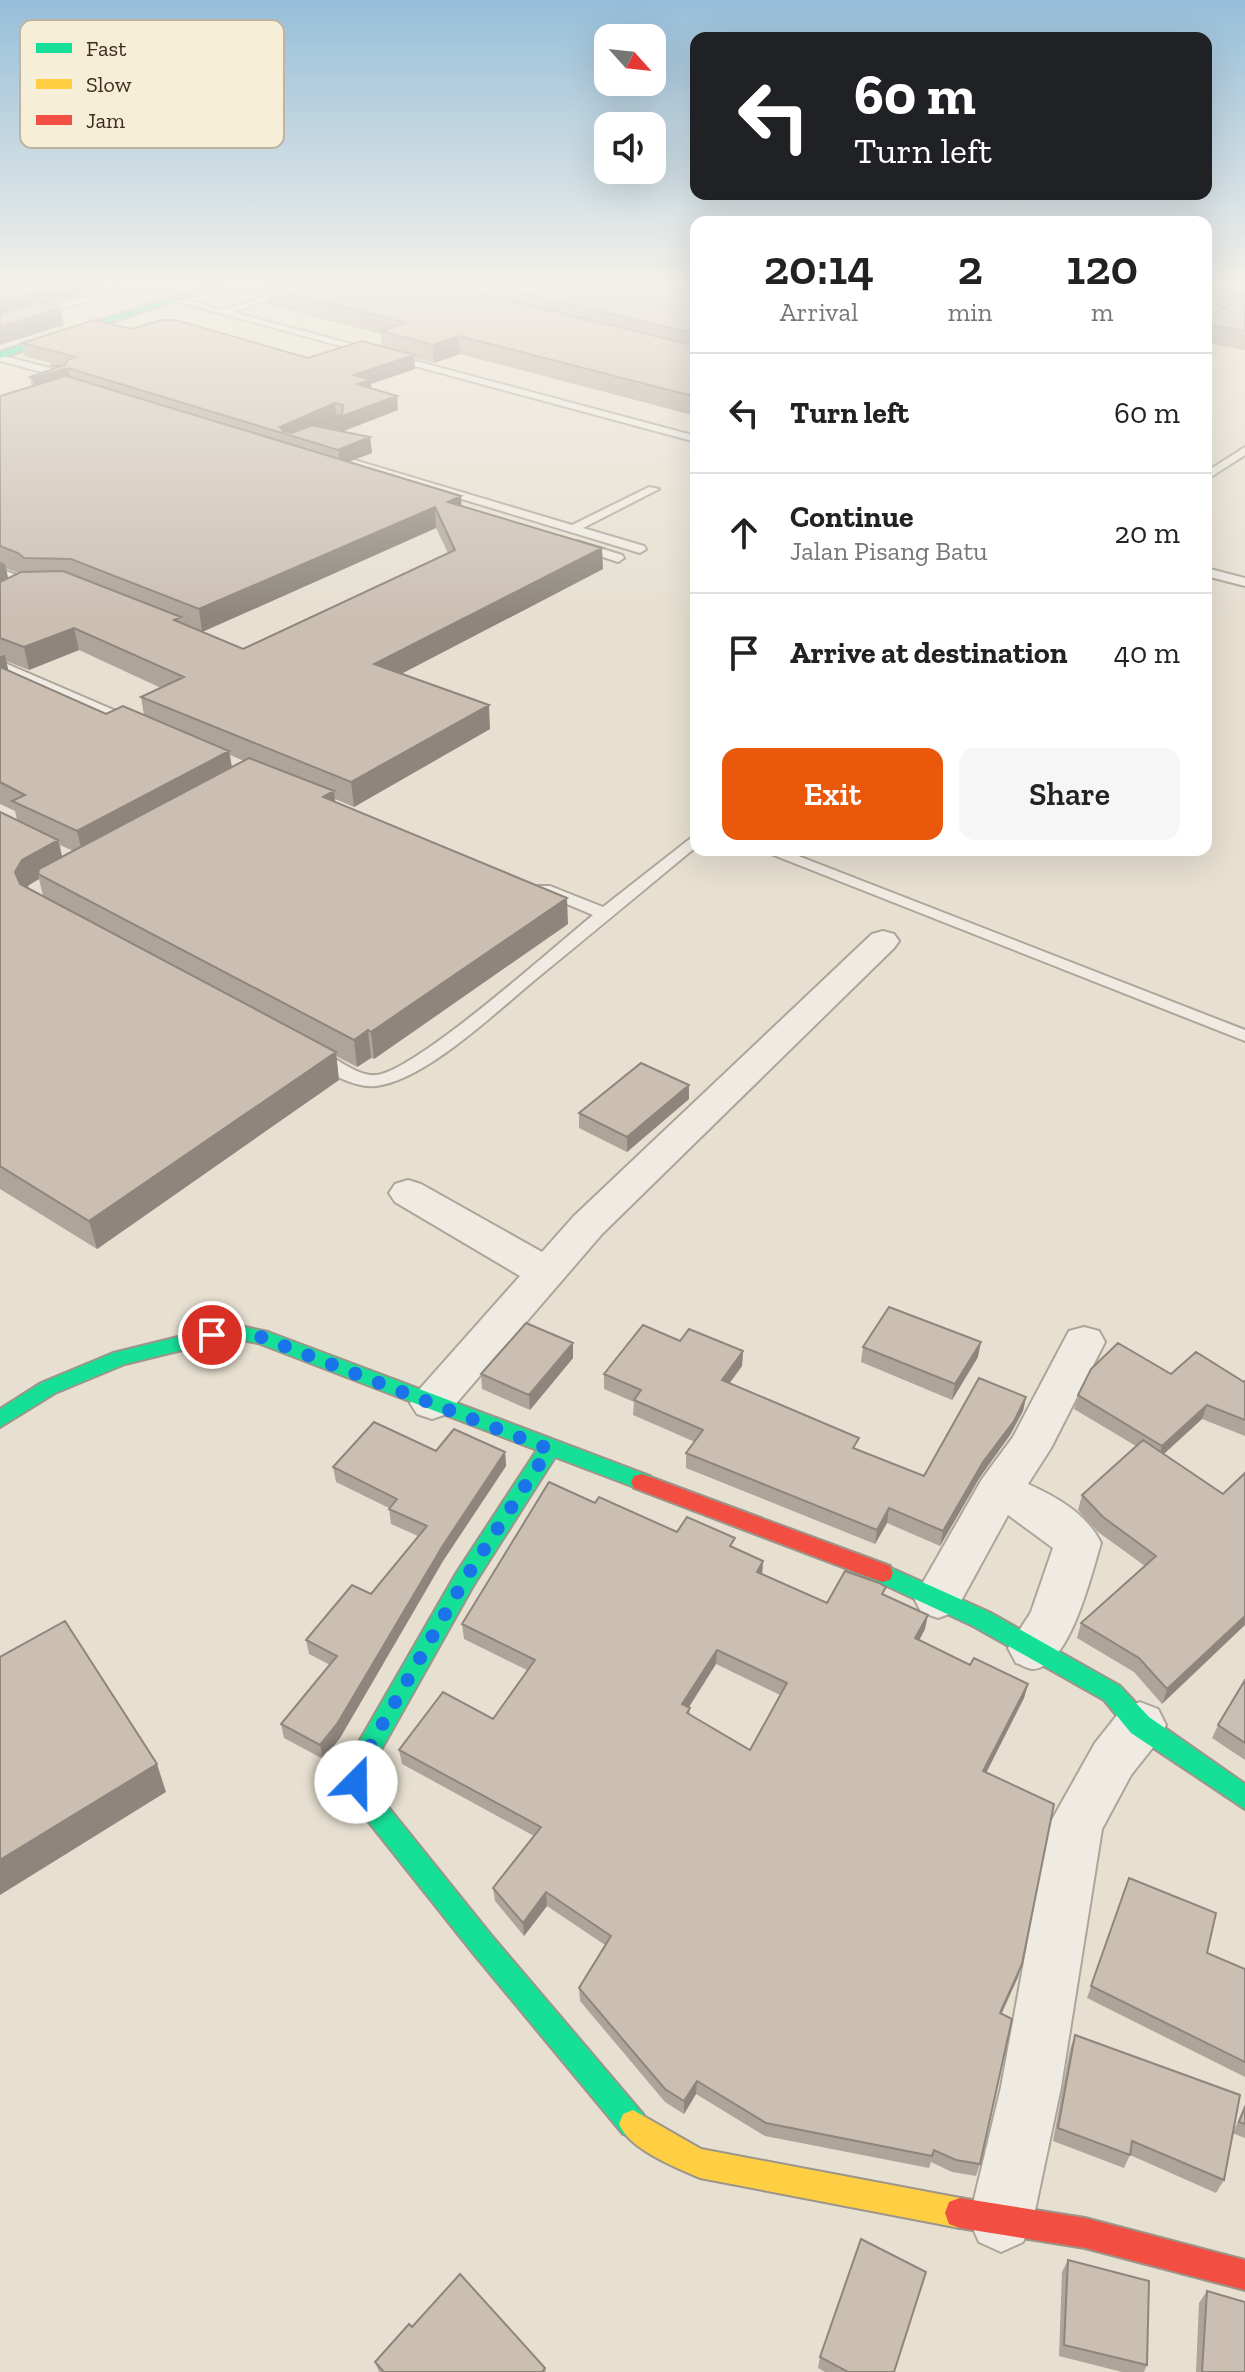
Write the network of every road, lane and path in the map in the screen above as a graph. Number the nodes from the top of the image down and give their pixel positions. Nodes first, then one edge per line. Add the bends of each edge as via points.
1 (540, 398) edge
2 (690, 437) edge
3 (305, 448) edge
4 (1245, 450) edge
5 (314, 464) edge
6 (1212, 473) edge
7 (653, 489) dead end
8 (420, 496) edge
9 (572, 529) junction
10 (572, 543) edge
11 (640, 549) dead end
12 (618, 558) dead end
13 (0, 573) edge
14 (1212, 574) edge
15 (1245, 582) edge
16 (23, 587) junction
17 (39, 587) edge
18 (0, 599) edge
19 (0, 665) edge
20 (154, 732) edge
21 (690, 844) edge
22 (784, 856) edge
23 (523, 881) edge
24 (605, 914) junction
25 (883, 941) dead end
26 (1245, 1036) edge
27 (300, 1046) edge
28 (408, 1193) dead end
29 (545, 1272) junction
30 (1084, 1342) dead end
31 (432, 1403) junction
32 (0, 1419) edge
33 (549, 1449) junction
34 (998, 1492) junction
35 (938, 1598) junction
36 (1033, 1648) junction
37 (1140, 1725) junction
38 (1245, 1798) edge
39 (1001, 2220) junction
40 (1245, 2275) edge

1 - 2 lane
3 - 9 lane
4 - 6 lane
5 - 8 lane
7 - 9 lane
9 - 11 lane
10 - 12 lane
13 - 16 lane
14 - 15 lane
16 - 17 lane
16 - 18 lane
19 - 20 lane
21 - 24 lane
22 - 26 lane
23 - 24 lane
24 - 27 lane via 443,1046 393,1076 374,1081 355,1077
25 - 29 street
28 - 29 street
29 - 31 street
30 - 34 street via 1029,1448
31 - 32 street via 261,1337 231,1331 85,1370
31 - 33 street
33 - 35 street
33 - 39 street via 465,1579 361,1762 356,1782 361,1793 638,2129 700,2163
34 - 35 street
34 - 36 street via 1058,1520 1078,1543 1052,1621
35 - 36 street
36 - 37 street via 1112,1693
37 - 38 street
37 - 39 street via 1113,1759 1076,1825 1031,2087
39 - 40 street via 1085,2233

